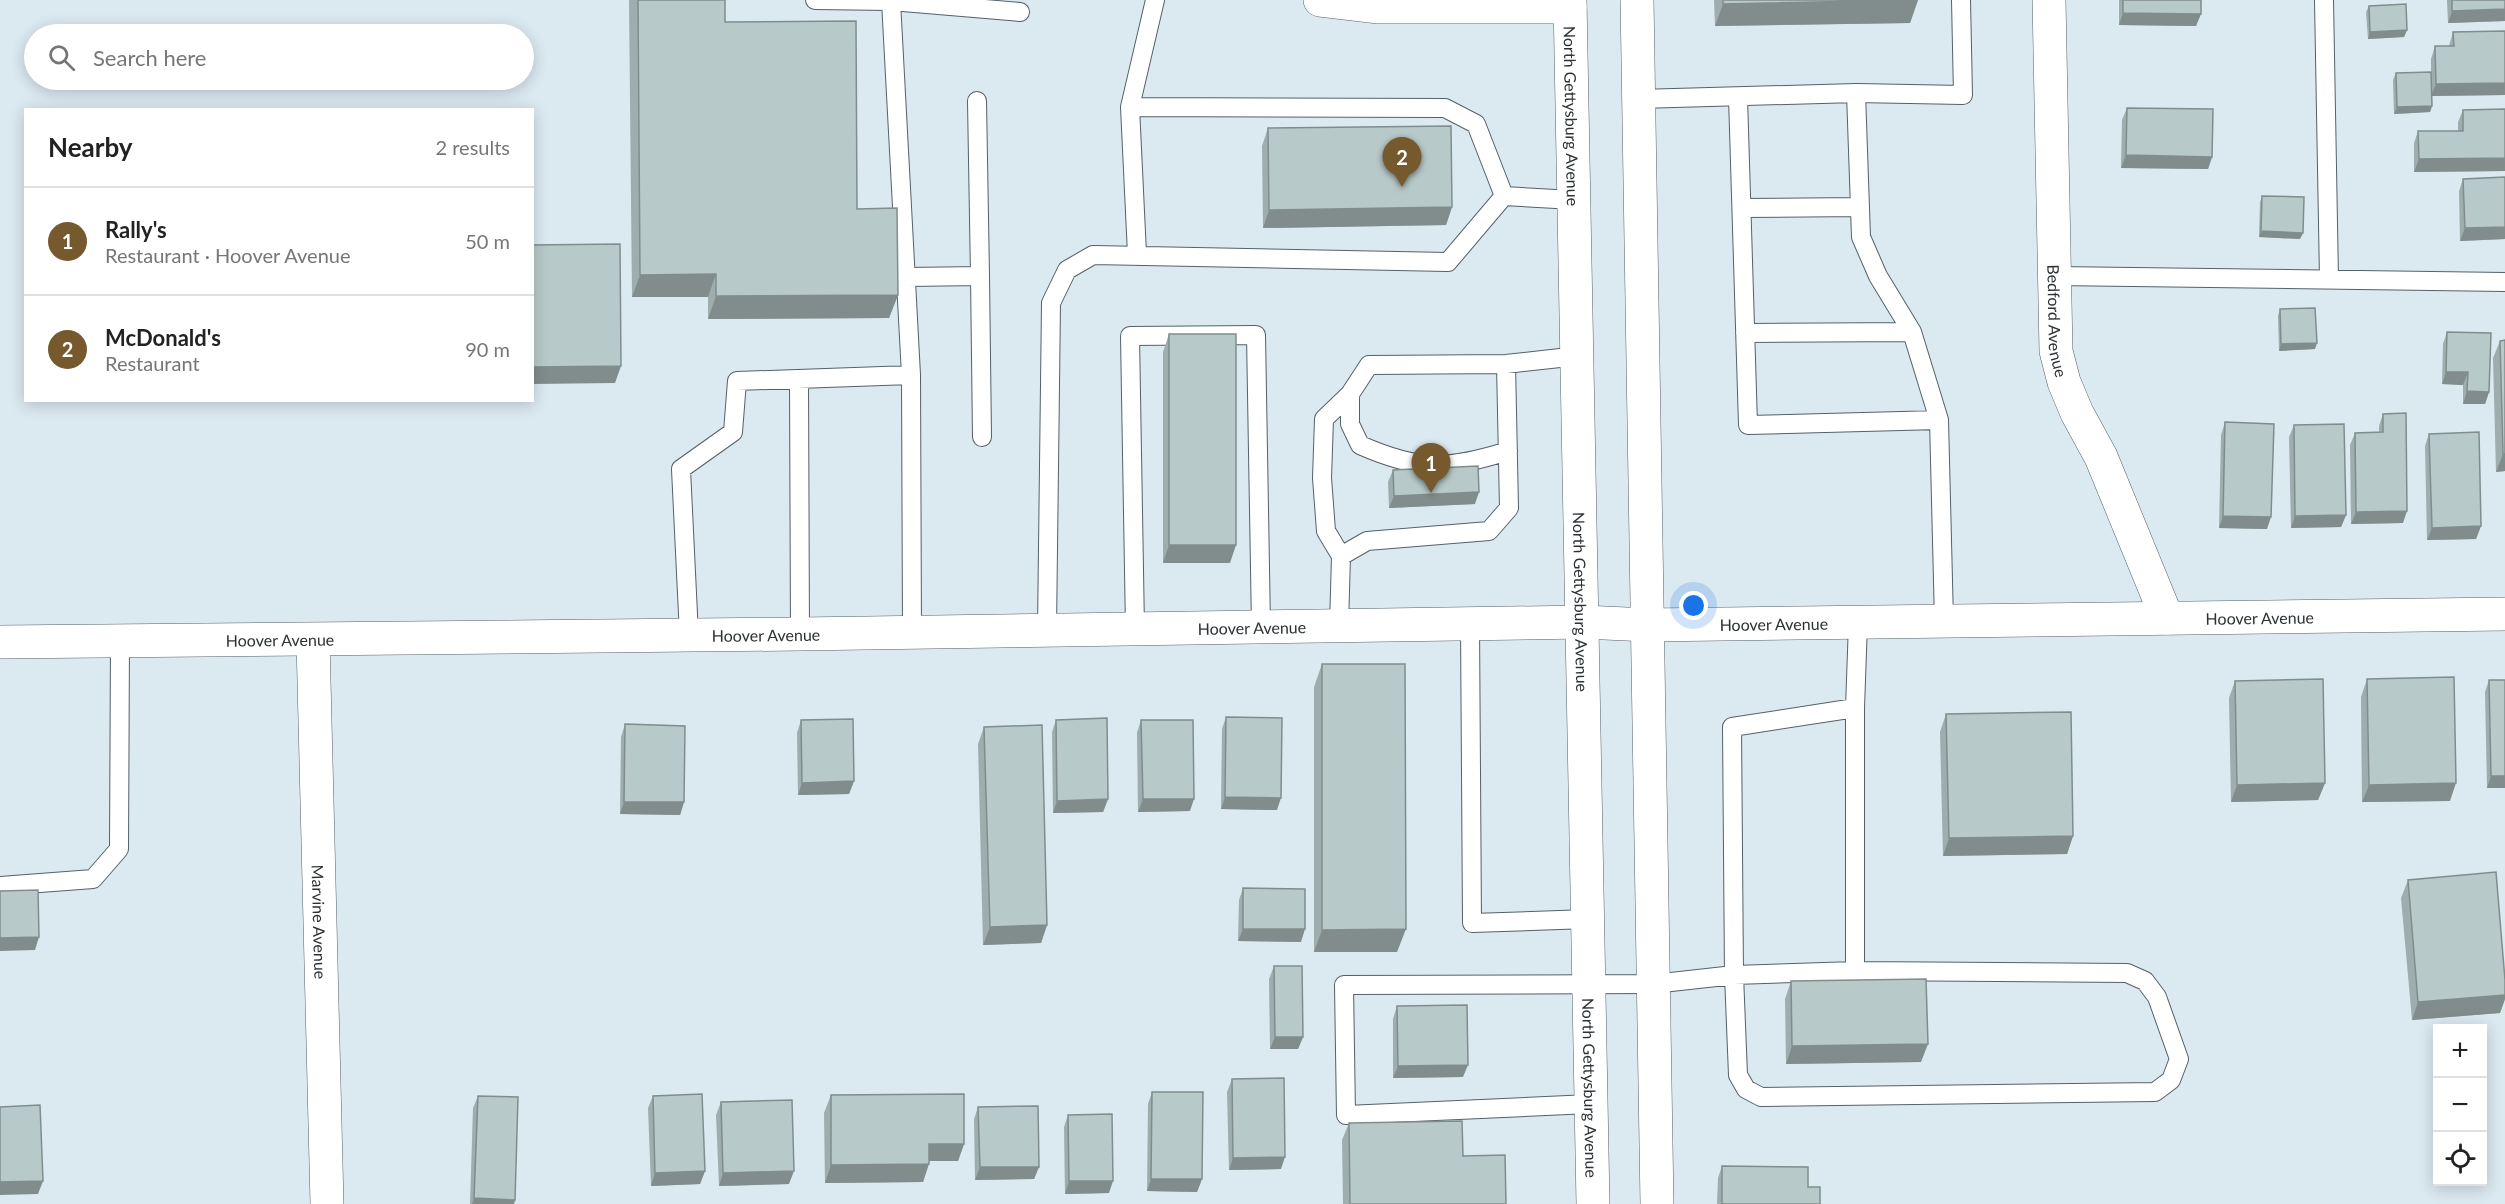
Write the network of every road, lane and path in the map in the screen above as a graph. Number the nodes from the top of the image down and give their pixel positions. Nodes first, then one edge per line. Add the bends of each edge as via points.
1 (815, 0) edge
2 (1155, 0) edge
3 (1320, 0) edge
4 (1637, 0) edge
5 (1961, 0) edge
6 (2049, 0) edge
7 (2324, 0) edge
8 (891, 1) edge
9 (1570, 4) edge
10 (1020, 12) dead end
11 (1856, 93) junction
12 (1738, 97) junction
13 (1639, 99) junction
14 (977, 101) dead end
15 (1130, 106) junction
16 (1504, 196) junction
17 (1574, 200) junction
18 (1860, 207) junction
19 (1742, 208) junction
20 (1137, 255) junction
21 (980, 276) junction
22 (2055, 276) junction
23 (906, 277) junction
24 (2329, 279) junction
25 (2505, 282) edge
26 (1912, 332) junction
27 (1745, 333) junction
28 (1578, 356) junction
29 (1506, 364) junction
30 (911, 375) junction
31 (799, 380) junction
32 (1350, 394) junction
33 (1939, 420) junction
34 (982, 437) dead end
35 (1508, 451) junction
36 (1341, 556) junction
37 (2505, 614) edge
38 (2167, 618) junction
39 (1944, 621) junction
40 (1583, 622) junction
41 (1858, 623) junction
42 (1470, 624) junction
43 (1648, 625) junction
44 (1339, 626) junction
45 (1261, 627) junction
46 (1135, 629) junction
47 (1047, 630) junction
48 (912, 632) junction
49 (800, 634) junction
50 (689, 635) junction
51 (313, 640) junction
52 (120, 641) junction
53 (0, 642) edge
54 (1855, 708) junction
55 (0, 886) edge
56 (1588, 919) junction
57 (1855, 971) junction
58 (1734, 975) junction
59 (1589, 983) junction
60 (1653, 984) junction
61 (1590, 1104) junction
62 (327, 1204) edge
63 (1593, 1204) edge
64 (1657, 1204) edge

1 - 8 lane
2 - 15 lane
3 - 9 street via 1379,7
4 - 13 street
5 - 11 lane via 1963,95
6 - 22 street, Bedford Avenue
7 - 24 lane
8 - 10 lane
8 - 23 lane
9 - 17 street, North Gettysburg Avenue
11 - 12 lane
11 - 18 lane
12 - 13 lane
12 - 19 lane
13 - 43 street
14 - 21 lane
15 - 16 lane via 1445,108 1476,124
15 - 20 lane
16 - 17 lane
16 - 20 lane via 1448,262
17 - 28 street, North Gettysburg Avenue
18 - 19 lane
18 - 26 lane via 1861,237 1878,276
19 - 27 lane
20 - 47 lane via 1093,255 1067,270 1051,303
21 - 23 lane
21 - 34 lane
22 - 24 lane
22 - 38 street, Bedford Avenue via 2056,351 2064,382 2101,457
23 - 30 lane
24 - 25 lane
26 - 27 lane
26 - 33 lane
27 - 33 lane via 1748,425
28 - 29 lane
28 - 40 street, North Gettysburg Avenue
29 - 32 lane via 1369,365
29 - 35 lane
30 - 31 lane
30 - 48 lane
31 - 49 lane
31 - 50 lane via 737,381 733,432 681,469
32 - 35 lane via 1350,424 1360,445 1384,456 1419,466 1466,464
32 - 36 lane via 1324,419 1322,478 1326,531
33 - 39 lane
35 - 36 lane via 1509,508 1489,531 1367,541
36 - 44 lane
37 - 38 street, Hoover Avenue
38 - 39 street, Hoover Avenue
39 - 41 street, Hoover Avenue
40 - 42 street, Hoover Avenue
40 - 43 street, Hoover Avenue
40 - 56 street, North Gettysburg Avenue
41 - 43 street, Hoover Avenue
41 - 54 lane
42 - 44 street, Hoover Avenue
42 - 56 lane via 1472,923
43 - 60 street
44 - 45 street, Hoover Avenue
45 - 46 street, Hoover Avenue
45 - 46 lane via 1256,335 1130,336
46 - 47 street, Hoover Avenue
47 - 48 street, Hoover Avenue
48 - 49 street, Hoover Avenue
49 - 50 street, Hoover Avenue
50 - 51 street, Hoover Avenue
51 - 52 street, Hoover Avenue
51 - 62 street, Marvine Avenue
52 - 53 street, Hoover Avenue
52 - 55 lane via 119,849 93,879
54 - 57 lane
54 - 58 lane via 1732,727
56 - 59 street, North Gettysburg Avenue
57 - 58 lane
57 - 58 lane via 2127,973 2145,981 2157,997 2179,1059 2171,1080 2155,1092 1761,1097 1746,1089 1738,1075
58 - 60 lane
59 - 60 lane
59 - 61 street, North Gettysburg Avenue
59 - 61 lane via 1344,985 1346,1115
60 - 64 street
61 - 63 street, North Gettysburg Avenue

